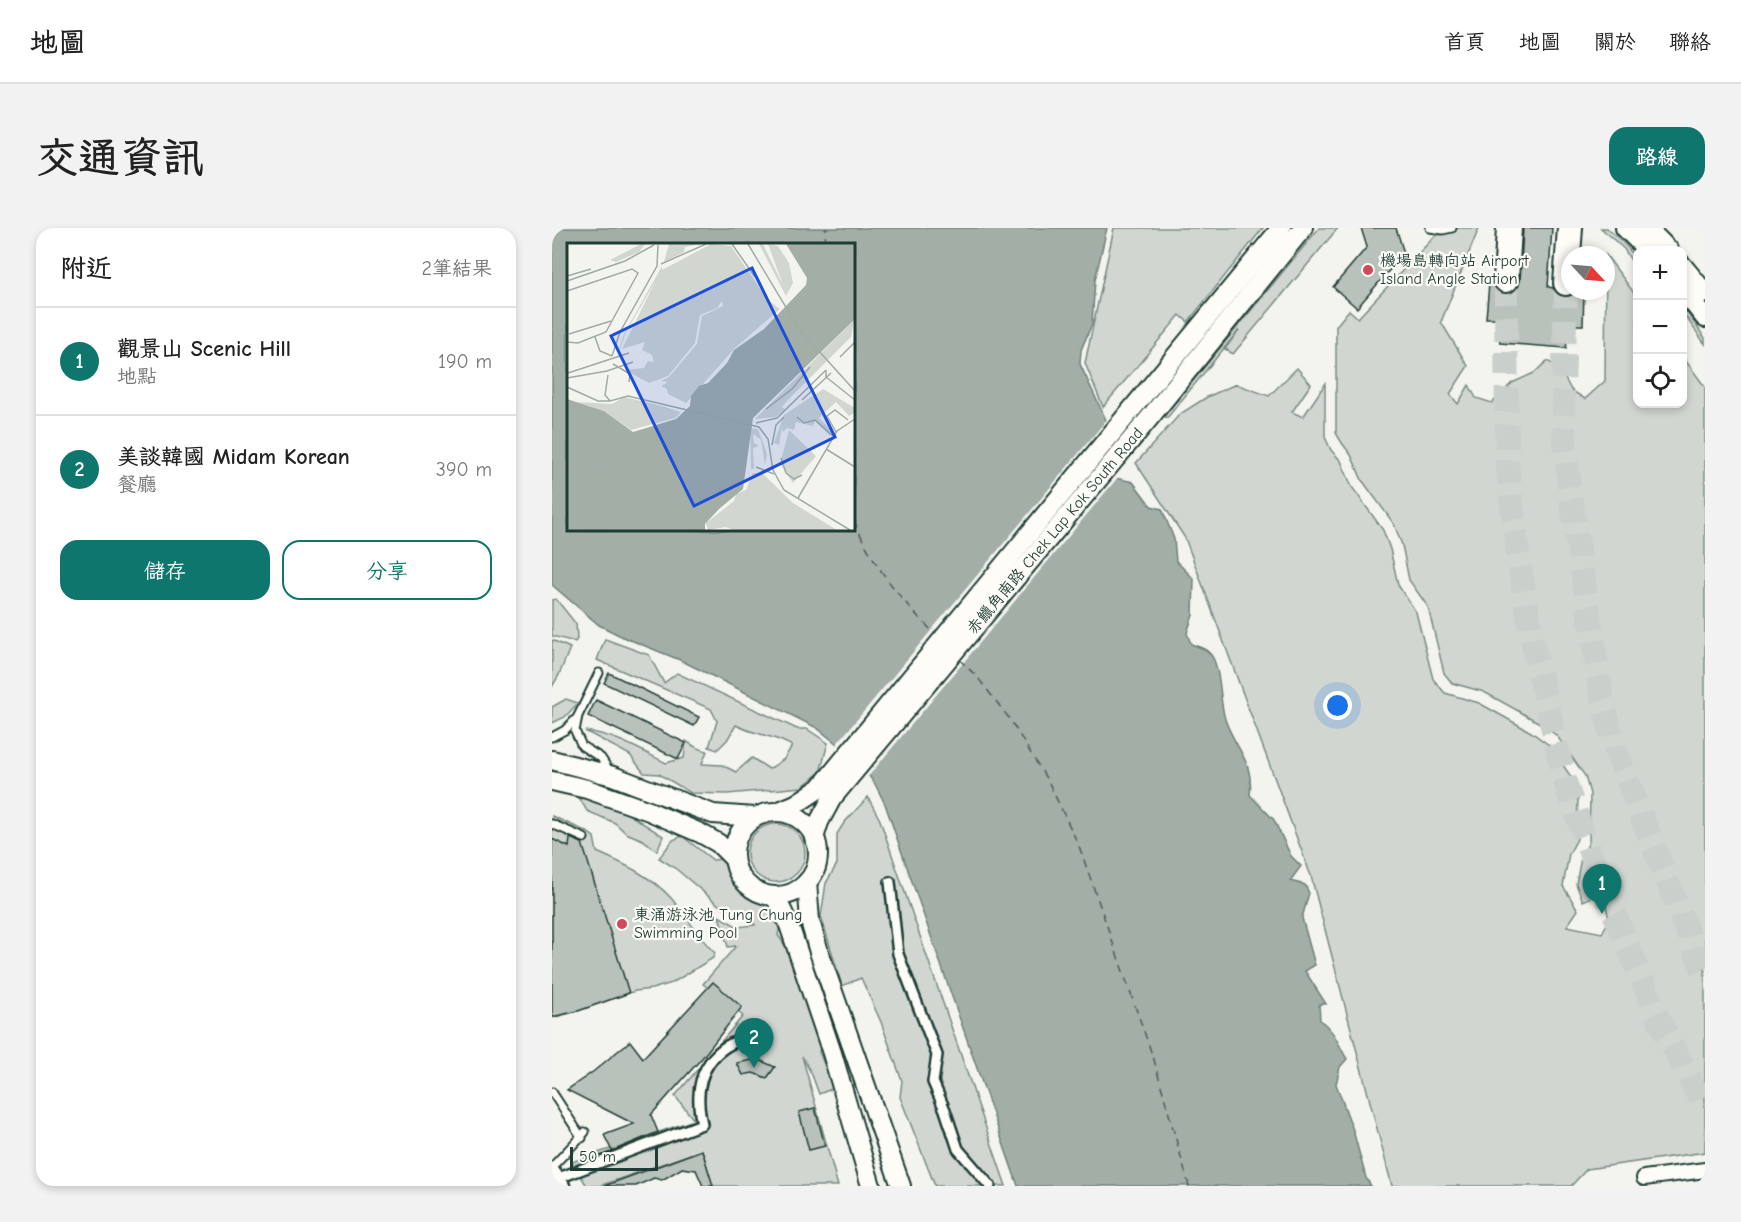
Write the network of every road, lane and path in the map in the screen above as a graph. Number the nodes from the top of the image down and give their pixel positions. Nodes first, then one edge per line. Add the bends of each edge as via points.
1 (1281, 228) edge
2 (1303, 228) edge
3 (1430, 228) edge
4 (1452, 228) edge
5 (1509, 228) edge
6 (1625, 228) edge
7 (1647, 228) edge
8 (1643, 246) edge
9 (1665, 246) edge
10 (1687, 270) edge
11 (1506, 280) tunnel mouth
12 (1705, 293) edge
13 (1687, 294) edge
14 (1705, 318) edge
15 (599, 674) dead end
16 (578, 716) junction
17 (552, 737) edge
18 (552, 760) edge
19 (613, 776) junction
20 (552, 781) edge
21 (826, 793) junction
22 (777, 812) junction
23 (755, 817) junction
24 (552, 824) edge
25 (584, 838) dead end
26 (814, 838) junction
27 (734, 859) junction
28 (807, 882) junction
29 (890, 882) dead end
30 (775, 896) junction
31 (765, 1034) dead end
32 (552, 1092) edge
33 (1705, 1170) edge
34 (555, 1176) edge
35 (1644, 1178) dead end
36 (1666, 1181) edge
37 (871, 1186) edge
38 (901, 1186) edge
39 (990, 1186) edge

1 - 21 main road, 赤鱲角南路 Chek Lap Kok South Road via 1145,392
2 - 21 main road, 赤鱲角南路 Chek Lap Kok South Road via 1151,416
3 - 4 lane
5 - 11 highway
6 - 8 main road
7 - 9 main road
10 - 12 main road
13 - 14 main road
15 - 16 lane via 598,687
16 - 17 lane
16 - 19 lane via 578,741 601,758
18 - 19 main road
19 - 23 main road via 713,814
20 - 27 main road via 649,811 718,843
21 - 22 main road, 赤鱲角南路 Chek Lap Kok South Road
21 - 26 main road, 赤鱲角南路 Chek Lap Kok South Road
22 - 23 main road
22 - 26 main road via 803,822
23 - 27 main road via 739,835
24 - 25 lane
26 - 28 main road via 817,859
27 - 30 main road via 738,873 748,885 762,894
28 - 30 main road via 792,892
28 - 38 main road via 810,921 819,952
29 - 39 street via 898,954 937,1055 933,1082 958,1149
30 - 37 main road via 789,925 832,1053
31 - 34 street via 729,1043 710,1062 699,1088 702,1124
32 - 34 lane via 583,1135
33 - 36 street
35 - 36 street

